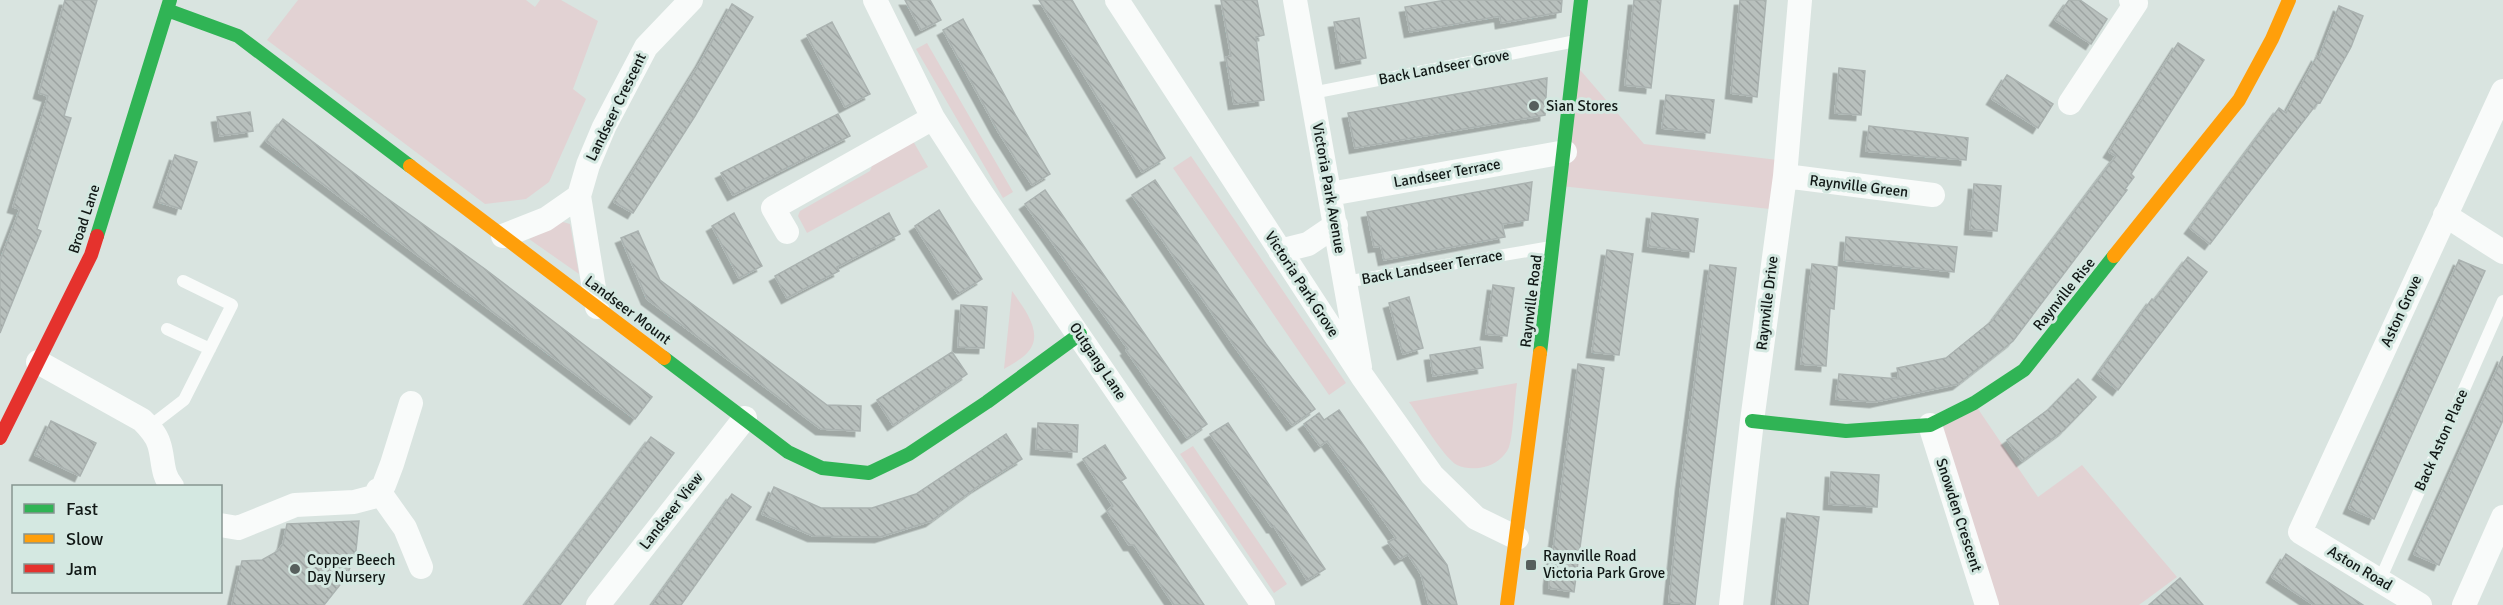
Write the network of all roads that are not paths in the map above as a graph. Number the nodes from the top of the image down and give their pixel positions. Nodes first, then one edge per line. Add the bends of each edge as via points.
1 (692, 0) edge
2 (875, 0) edge
3 (1117, 0) edge
4 (1295, 0) edge
5 (1581, 0) edge
6 (1800, 0) edge
7 (2131, 0) edge
8 (2289, 0) edge
9 (168, 5) edge
10 (1577, 41) junction
11 (2503, 91) edge
12 (1312, 93) junction
13 (2070, 103) dead end
14 (933, 118) junction
15 (1565, 152) junction
16 (1785, 176) junction
17 (1330, 194) junction
18 (1934, 195) dead end
19 (579, 196) junction
20 (2445, 215) junction
21 (1336, 225) junction
22 (787, 232) dead end
23 (503, 236) junction
24 (1554, 247) junction
25 (1280, 251) junction
26 (2503, 252) edge
27 (183, 281) dead end
28 (1345, 282) junction
29 (2503, 301) edge
30 (597, 307) junction
31 (167, 328) dead end
32 (1080, 334) junction
33 (210, 349) junction
34 (38, 362) junction
35 (1362, 376) junction
36 (411, 402) dead end
37 (745, 418) junction
38 (1752, 421) junction
39 (1930, 424) junction
40 (149, 427) junction
41 (0, 438) edge
42 (171, 485) edge
43 (378, 490) junction
44 (2503, 517) edge
45 (222, 526) edge
46 (2300, 532) joint
47 (1517, 538) junction
48 (421, 567) dead end
49 (2380, 580) junction
50 (598, 605) edge
51 (1263, 605) edge
52 (1507, 605) edge
53 (1731, 605) edge
54 (1987, 605) edge
55 (2420, 605) edge
56 (2464, 605) edge

1 - 19 street, Landseer Crescent via 646,47 604,127
2 - 14 street, Outgang Lane
3 - 25 street, Victoria Park Grove
4 - 12 street, Victoria Park Avenue
5 - 10 street, Raynville Road
6 - 16 street, Raynville Drive
7 - 13 street via 2136,3
8 - 39 street, Raynville Rise via 2239,100 2024,370 1974,403
9 - 23 street, Landseer Mount via 238,36
9 - 34 street, Broad Lane via 91,255
10 - 12 lane, Back Landseer Grove
10 - 15 street, Raynville Road
11 - 20 street, Aston Grove
12 - 17 street, Victoria Park Avenue
14 - 22 street via 773,208
14 - 32 street, Outgang Lane
15 - 17 street, Landseer Terrace
15 - 24 street, Raynville Road
16 - 18 street, Raynville Green
16 - 38 street, Raynville Drive
17 - 21 street, Victoria Park Avenue
19 - 23 street via 546,219
19 - 30 street, Landseer Crescent
20 - 26 street
20 - 46 street, Aston Grove
21 - 25 street via 1308,244
21 - 28 street, Victoria Park Avenue
23 - 30 street, Landseer Mount
24 - 28 lane, Back Landseer Terrace
24 - 47 street, Raynville Road
25 - 35 street, Victoria Park Grove
27 - 33 lane via 232,305
28 - 35 street, Victoria Park Avenue
29 - 49 lane, Back Aston Place
30 - 37 street, Landseer Mount
31 - 33 lane
32 - 37 street, Landseer Mount via 909,454 869,473 822,468 788,453
32 - 51 street, Outgang Lane
33 - 40 lane via 184,400
34 - 40 street
34 - 41 street, Broad Lane
35 - 47 street, Victoria Park Grove via 1432,475 1476,519
36 - 43 street via 392,464
37 - 50 street, Landseer View
38 - 39 street, Raynville Rise via 1846,431
38 - 53 street, Raynville Drive
39 - 54 street, Snowden Crescent
40 - 42 street via 159,444 165,477
43 - 45 street via 373,496 354,502 295,505 246,526
43 - 48 street via 405,528
44 - 56 street
46 - 49 street, Aston Road
47 - 52 street, Raynville Road
49 - 55 street, Aston Road

